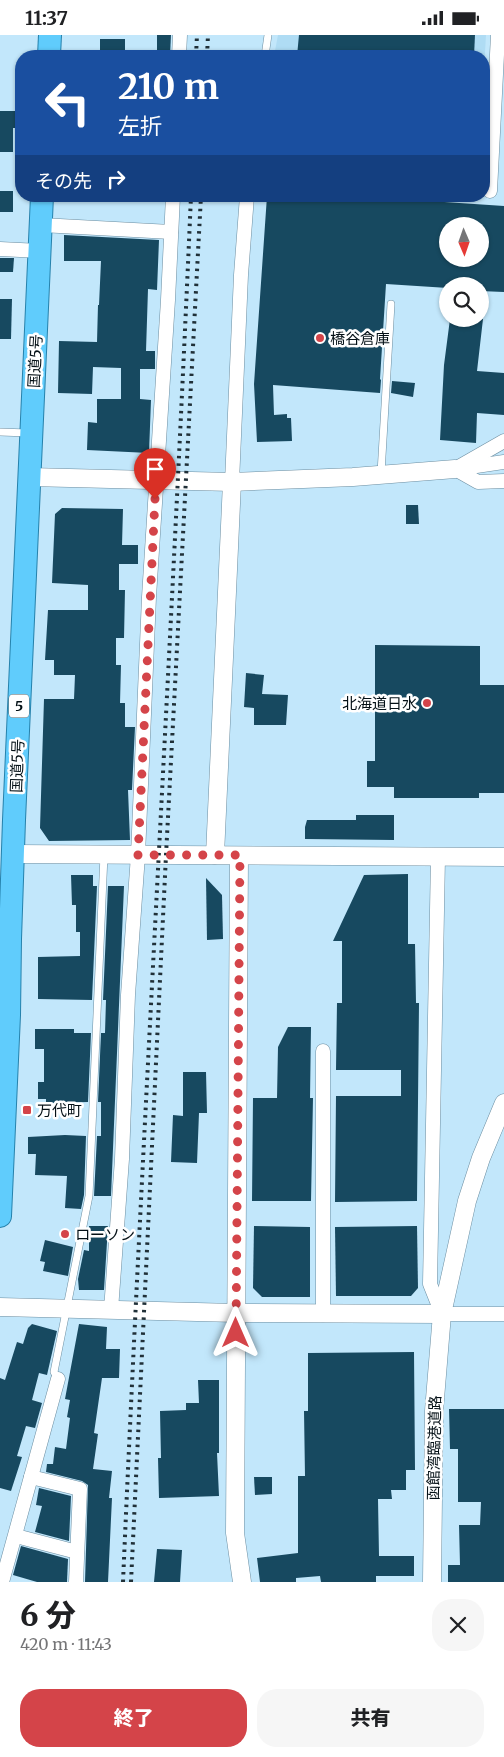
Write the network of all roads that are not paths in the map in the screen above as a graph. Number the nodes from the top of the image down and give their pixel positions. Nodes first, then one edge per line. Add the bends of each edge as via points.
1 (50, 35) edge
2 (180, 35) edge
3 (268, 35) edge
4 (498, 35) edge
5 (49, 50) edge
6 (179, 50) edge
7 (266, 50) edge
8 (490, 148) edge
9 (490, 190) edge
10 (504, 191) edge
11 (42, 202) edge
12 (173, 202) edge
13 (247, 202) edge
14 (41, 225) junction
15 (171, 232) junction
16 (0, 249) edge
17 (40, 251) junction
18 (391, 304) dead end
19 (0, 432) edge
20 (31, 434) junction
21 (504, 441) edge
22 (504, 462) edge
23 (454, 469) junction
24 (381, 475) junction
25 (29, 477) junction
26 (156, 480) junction
27 (504, 481) edge
28 (232, 482) junction
29 (14, 854) junction
30 (104, 855) junction
31 (138, 855) junction
32 (215, 855) junction
33 (240, 855) junction
34 (438, 857) junction
35 (504, 857) edge
36 (5, 939) edge
37 (323, 1051) dead end
38 (502, 1107) edge
39 (0, 1216) edge
40 (0, 1307) edge
41 (66, 1308) junction
42 (111, 1310) junction
43 (236, 1313) junction
44 (442, 1314) junction
45 (504, 1314) edge
46 (323, 1315) junction
47 (58, 1379) joint
48 (32, 1477) junction
49 (16, 1536) junction
50 (77, 1552) junction
51 (2, 1582) edge
52 (76, 1582) edge
53 (242, 1582) edge
54 (432, 1582) edge

1 - 5 highway
2 - 6 street
3 - 7 lane
4 - 8 street
9 - 10 street
11 - 14 highway, 国道5号 / 5
12 - 15 street
13 - 28 street
14 - 15 street
14 - 17 highway, 国道5号 / 5
15 - 26 street
16 - 17 street
17 - 20 highway, 国道5号 / 5
18 - 24 lane
19 - 20 lane
20 - 25 highway, 国道5号 / 5
21 - 23 street
22 - 23 street
23 - 24 street
23 - 27 street via 478,482
24 - 28 street
25 - 26 street
25 - 29 highway, 国道5号 / 5
26 - 28 street
26 - 31 street
28 - 32 street
29 - 30 street
29 - 36 highway, 国道5号 / 5
30 - 31 street
30 - 41 lane via 89,1196
31 - 32 street
31 - 42 street
32 - 33 street
33 - 34 street
33 - 43 street
34 - 35 street
34 - 44 street via 430,1284
36 - 39 highway, 国道5号 / 5 via 9,1015
37 - 46 street
38 - 44 street, 函館湾臨港道路 via 467,1201
40 - 41 street
41 - 42 street
41 - 47 lane via 54,1372
42 - 43 street
43 - 46 street
43 - 53 street via 234,1533
44 - 45 street
44 - 46 street
44 - 54 street, 函館湾臨港道路 via 434,1411
47 - 48 street
48 - 49 street
48 - 50 street via 80,1489
49 - 50 street
49 - 51 street
50 - 52 street

